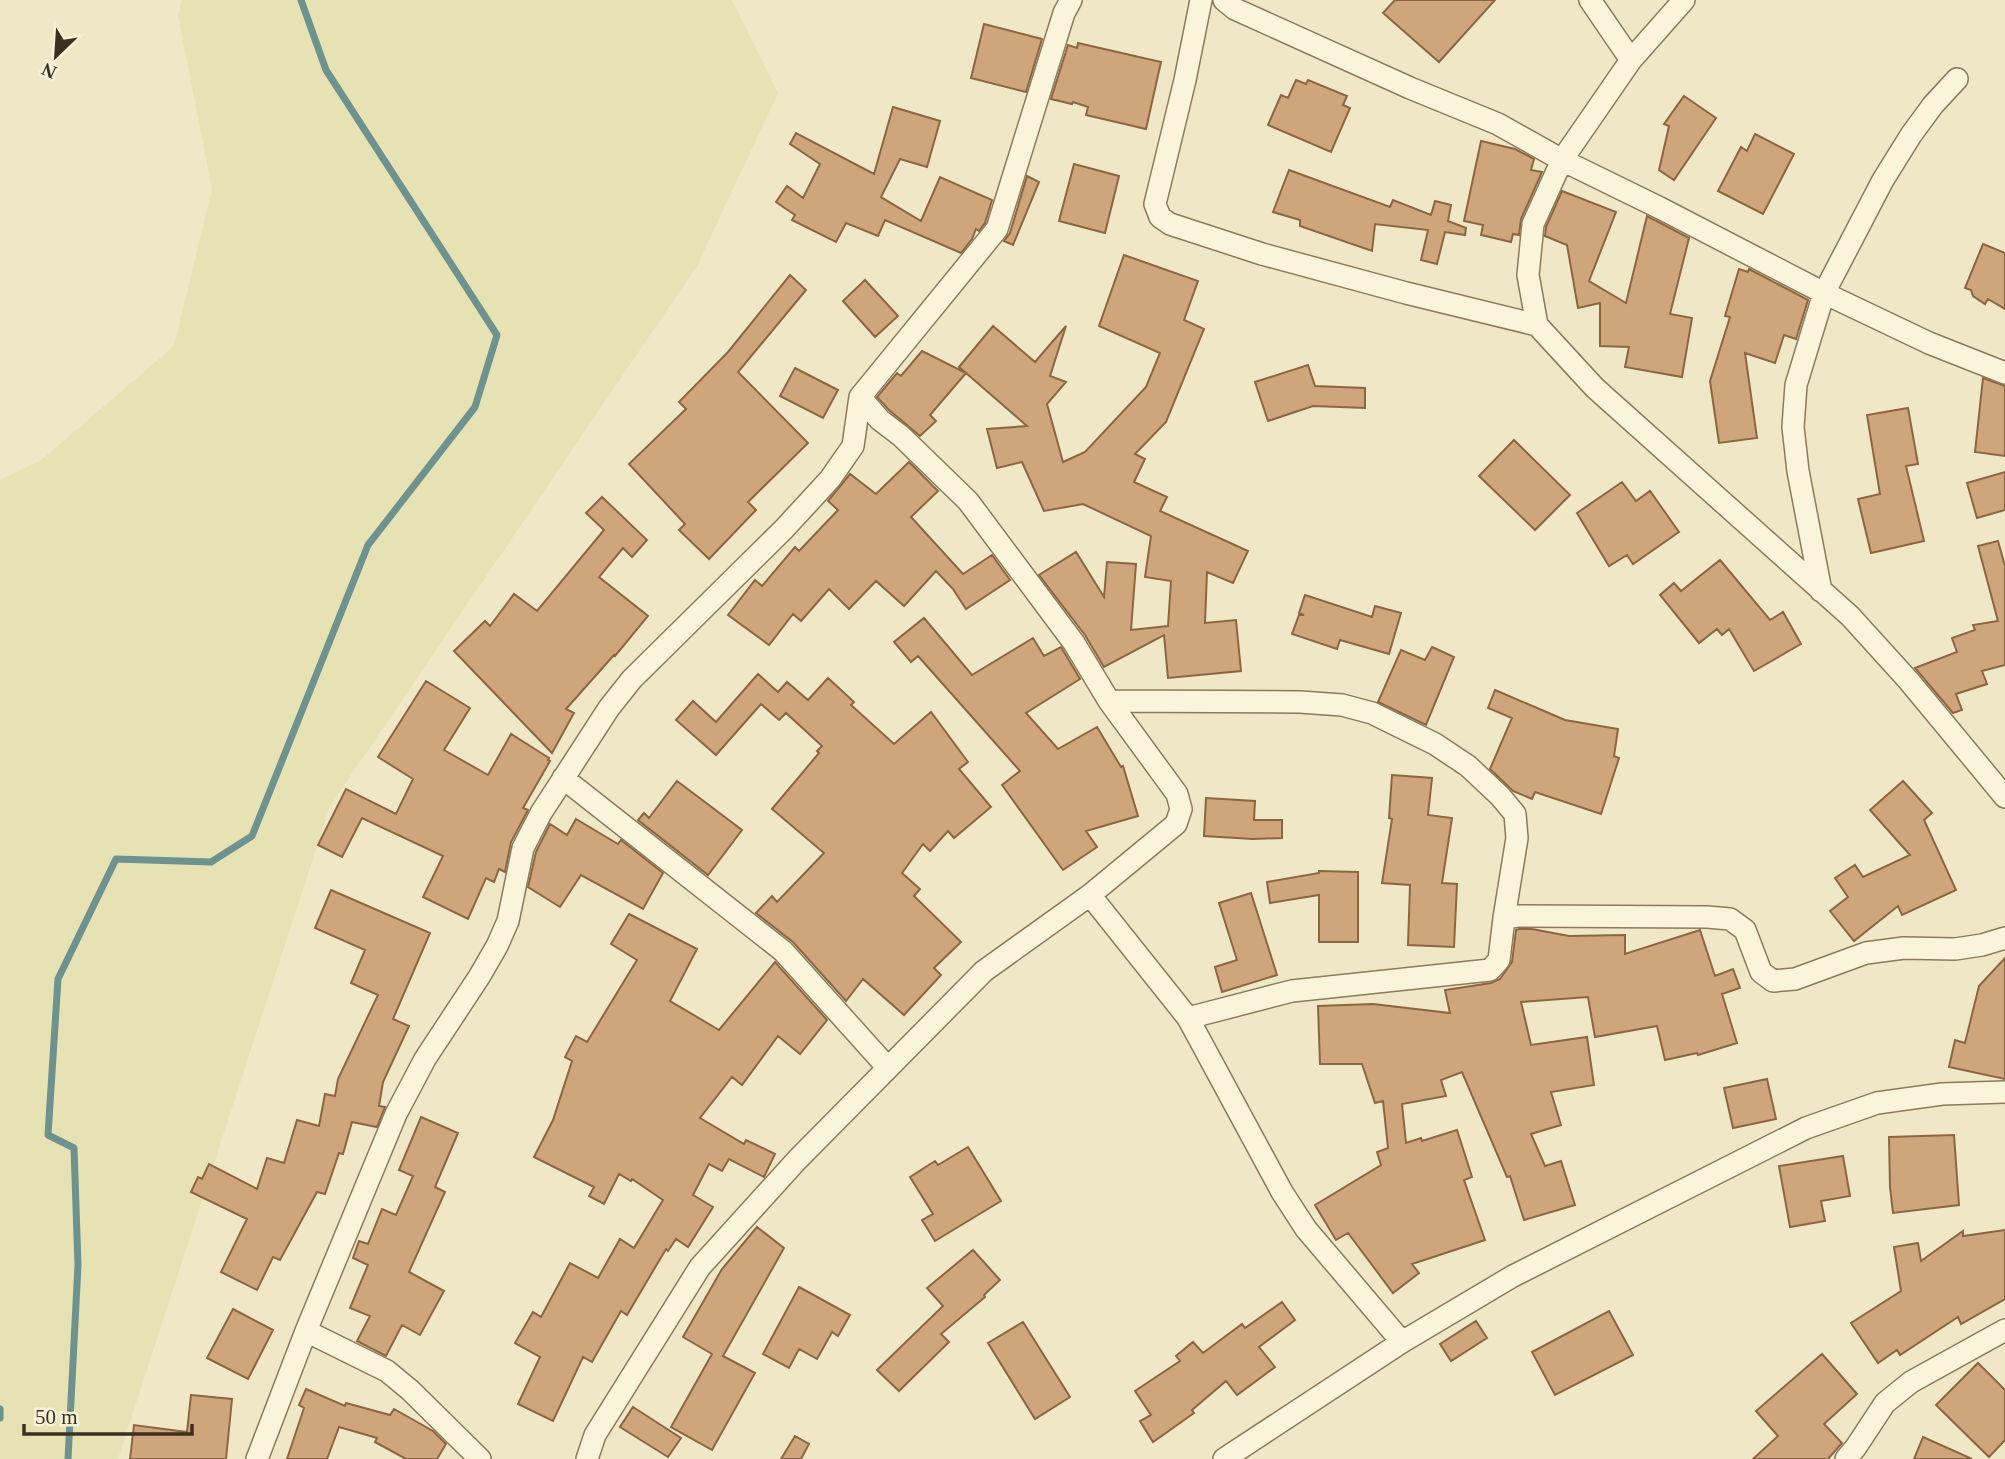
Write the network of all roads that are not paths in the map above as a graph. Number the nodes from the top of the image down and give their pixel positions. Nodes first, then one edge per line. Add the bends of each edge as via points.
1 (1070, 0) edge
2 (1201, 0) edge
3 (1224, 0) edge
4 (1590, 0) edge
5 (1684, 0) edge
6 (1631, 60) junction
7 (1957, 79) dead end
8 (1562, 160) junction
9 (1824, 293) junction
10 (1537, 326) junction
11 (2005, 373) edge
12 (860, 397) junction
13 (1821, 591) junction
14 (1110, 701) junction
15 (563, 778) junction
16 (2005, 797) edge
17 (1090, 895) junction
18 (1504, 918) junction
19 (2005, 938) edge
20 (1188, 1018) junction
21 (888, 1068) junction
22 (2005, 1092) edge
23 (2005, 1330) edge
24 (306, 1331) junction
25 (1402, 1342) junction
26 (257, 1459) edge
27 (480, 1459) edge
28 (587, 1459) edge
29 (1224, 1459) edge
30 (1846, 1459) edge

1 - 12 street via 996,229
2 - 10 street via 1155,204 1160,217 1262,254
3 - 8 street via 1247,15 1497,124
4 - 6 street
5 - 6 street
6 - 8 street
7 - 9 street via 1933,105 1882,180
8 - 9 street
8 - 10 street via 1533,224 1528,275
9 - 11 street via 1929,344
9 - 13 street via 1796,384 1793,427
10 - 13 street via 1595,388
12 - 14 street via 968,501 1074,643
12 - 15 street via 853,446 830,479 632,679
13 - 16 street via 1909,681
14 - 17 street via 1177,794 1181,809 1176,824
14 - 18 street via 1342,705 1372,713 1435,744 1468,766 1515,814 1517,838
15 - 21 street via 783,951
15 - 24 street via 523,848 508,920 497,946 396,1114
17 - 20 street
17 - 21 street via 984,971
18 - 19 street via 1730,919 1745,930 1761,972 1773,981 1795,979 1867,953 1955,949
18 - 20 street via 1499,960 1490,970 1292,992
20 - 25 street via 1306,1229
21 - 28 street via 700,1267 595,1435
22 - 25 street via 1877,1103 1806,1128 1513,1276
23 - 30 street via 1902,1389 1885,1404
24 - 26 street
24 - 27 street via 387,1371
25 - 29 street

